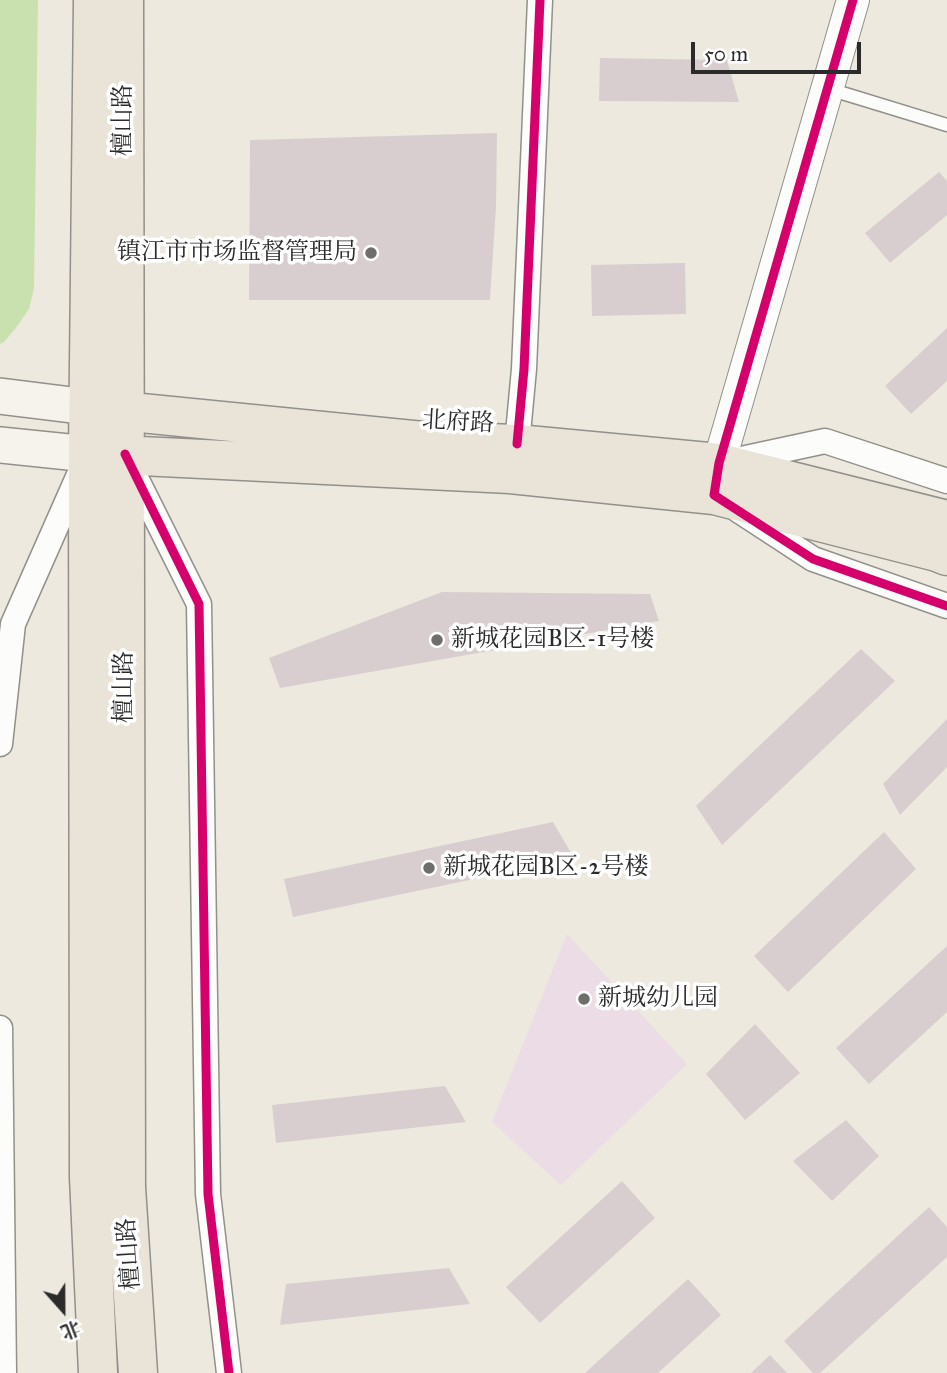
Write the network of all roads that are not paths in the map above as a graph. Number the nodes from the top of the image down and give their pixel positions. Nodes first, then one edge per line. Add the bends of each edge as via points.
1 (93, 0) edge
2 (124, 0) edge
3 (540, 0) edge
4 (853, 0) edge
5 (828, 89) junction
6 (947, 125) edge
7 (0, 396) edge
8 (106, 410) junction
9 (517, 444) junction
10 (0, 446) edge
11 (106, 454) junction
12 (717, 479) junction
13 (947, 481) edge
14 (947, 520) edge
15 (947, 556) edge
16 (947, 606) edge
17 (0, 744) edge
18 (0, 1028) edge
19 (4, 1373) edge
20 (98, 1373) edge
21 (138, 1373) edge
22 (229, 1373) edge

1 - 8 main road, 檀山路
2 - 8 main road, 檀山路
3 - 9 street
4 - 5 street
5 - 6 lane
5 - 12 street
7 - 8 main road, 北府路
8 - 9 main road, 北府路 via 423,441
8 - 11 main road, 檀山路
9 - 12 main road, 北府路
10 - 11 main road, 北府路
11 - 12 main road, 北府路
11 - 17 street via 13,624
11 - 20 main road, 檀山路 via 89,1177
11 - 21 main road, 檀山路 via 126,1187
11 - 22 street via 199,604 208,1194
12 - 13 street via 825,441
12 - 14 main road, 北府路
12 - 15 main road, 北府路
12 - 16 street via 813,559
18 - 19 street

